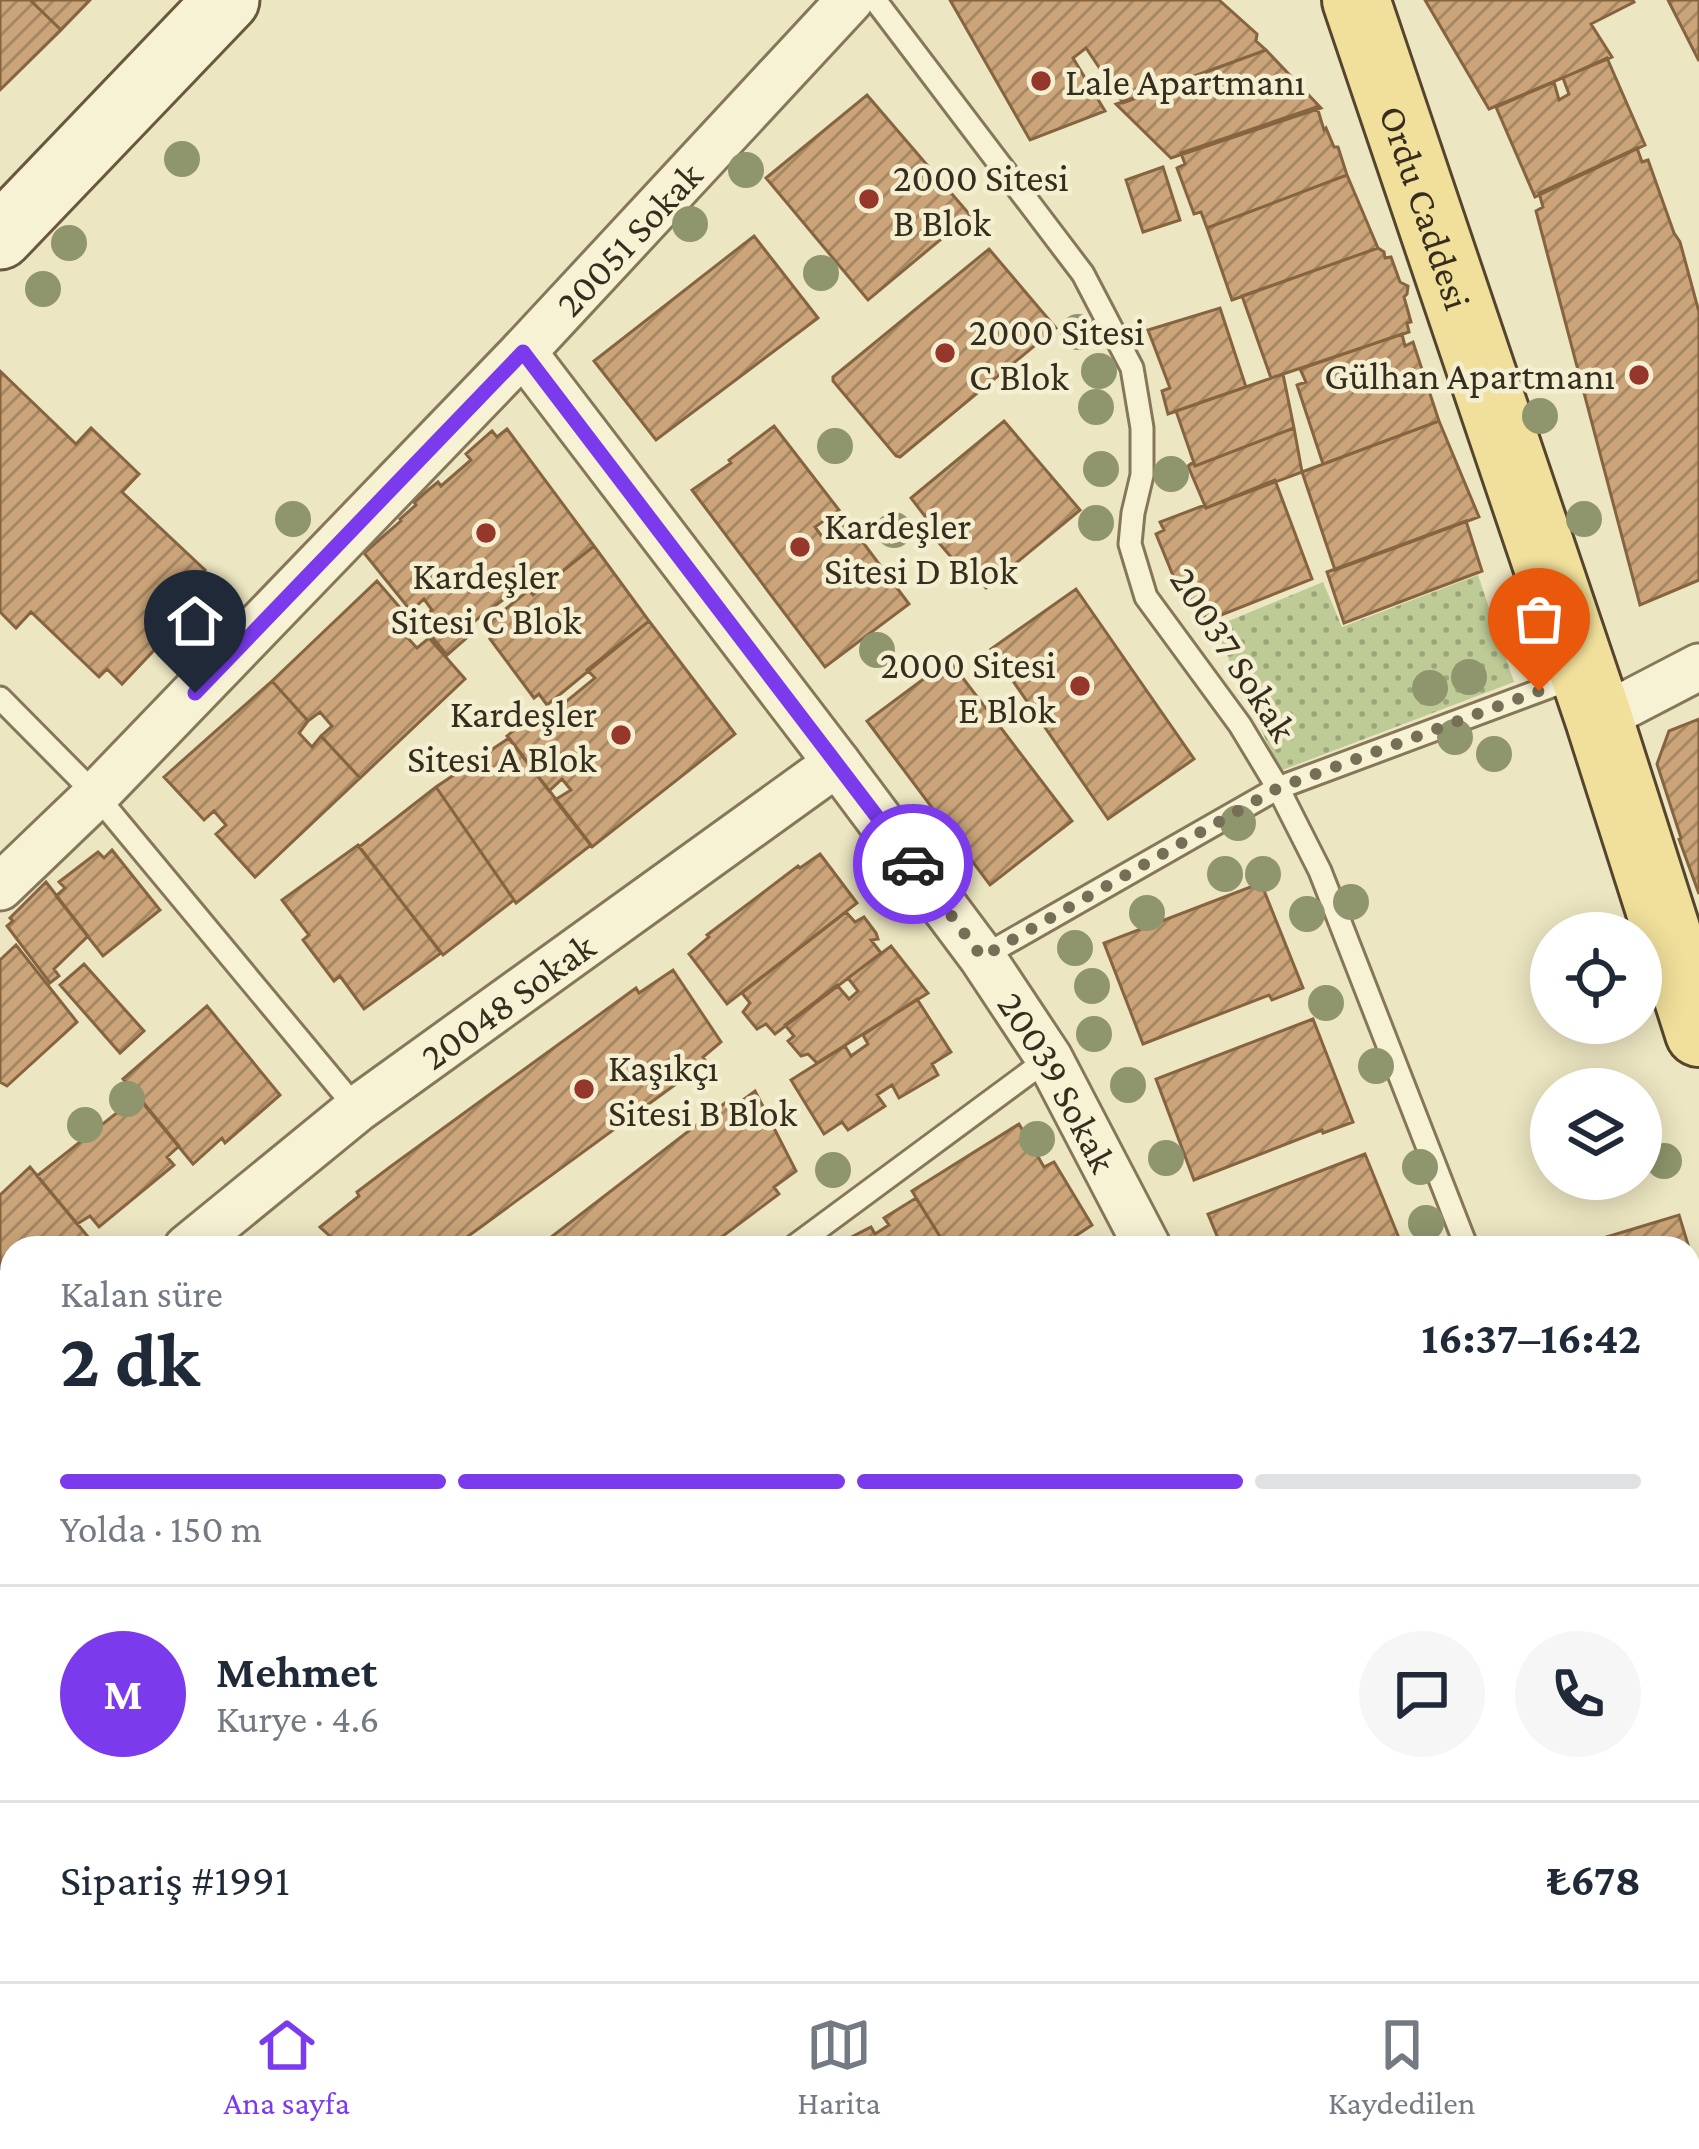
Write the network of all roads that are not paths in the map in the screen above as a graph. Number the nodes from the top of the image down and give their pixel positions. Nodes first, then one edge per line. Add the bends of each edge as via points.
1 (227, 0) edge
2 (850, 0) edge
3 (875, 0) edge
4 (1356, 0) edge
5 (5, 220) edge
6 (523, 352) junction
7 (1699, 667) edge
8 (1590, 697) junction
9 (0, 698) edge
10 (837, 763) junction
11 (1278, 788) junction
12 (96, 795) junction
13 (0, 887) edge
14 (982, 957) junction
15 (1699, 1033) edge
16 (1049, 1058) junction
17 (357, 1109) junction
18 (203, 1236) edge
19 (808, 1236) edge
20 (1142, 1236) edge
21 (1462, 1236) edge

1 - 5 main road
2 - 6 street, 20051 Sokak
3 - 11 lane, 20037 Sokak via 1083,274 1132,368 1142,475 1130,544 1146,597
4 - 8 main road, Ordu Caddesi
6 - 10 street, 20039 Sokak
6 - 12 street, 20051 Sokak
7 - 8 street
8 - 11 lane
8 - 15 main road, Ordu Caddesi
9 - 12 lane
10 - 14 street, 20039 Sokak
10 - 17 street, 20048 Sokak
11 - 14 lane
11 - 21 lane, 20037 Sokak via 1321,871
12 - 13 street, 20051 Sokak
12 - 17 lane
14 - 16 street, 20039 Sokak
16 - 19 lane
16 - 20 street, 20039 Sokak
17 - 18 street, 20048 Sokak

